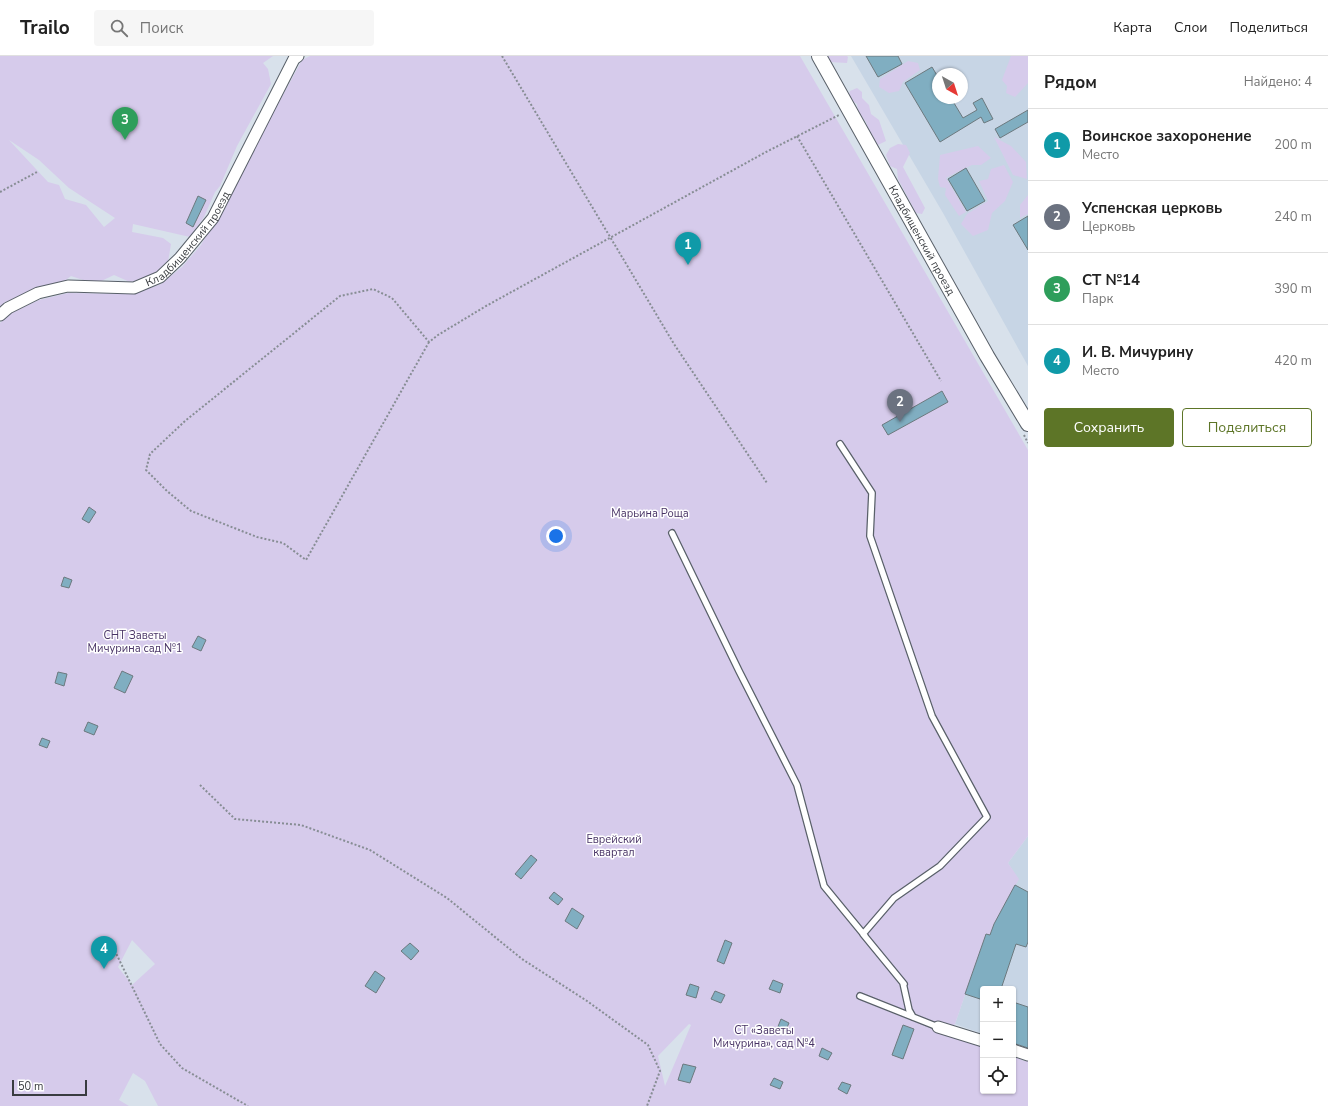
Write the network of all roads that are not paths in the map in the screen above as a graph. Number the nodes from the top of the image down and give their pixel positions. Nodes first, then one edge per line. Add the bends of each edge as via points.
1 (298, 56) edge
2 (819, 56) edge
3 (0, 316) edge
4 (1028, 424) edge
5 (840, 444) dead end
6 (672, 533) dead end
7 (864, 934) junction
8 (860, 996) dead end
9 (913, 1017) junction
10 (938, 1027) joint
11 (980, 1040) edge
12 (1016, 1051) edge
13 (1028, 1055) edge

1 - 3 street, Кладбищенский проезд via 294,59 213,218 180,258 160,277 134,288 68,286 38,293 8,308
2 - 4 street, Кладбищенский проезд via 987,356
5 - 7 lane via 872,493 870,536 932,716 987,817 940,866 894,898
6 - 7 lane via 797,785 824,886
7 - 9 lane via 904,984 909,1010
8 - 9 lane
9 - 10 lane
10 - 11 street
12 - 13 street

